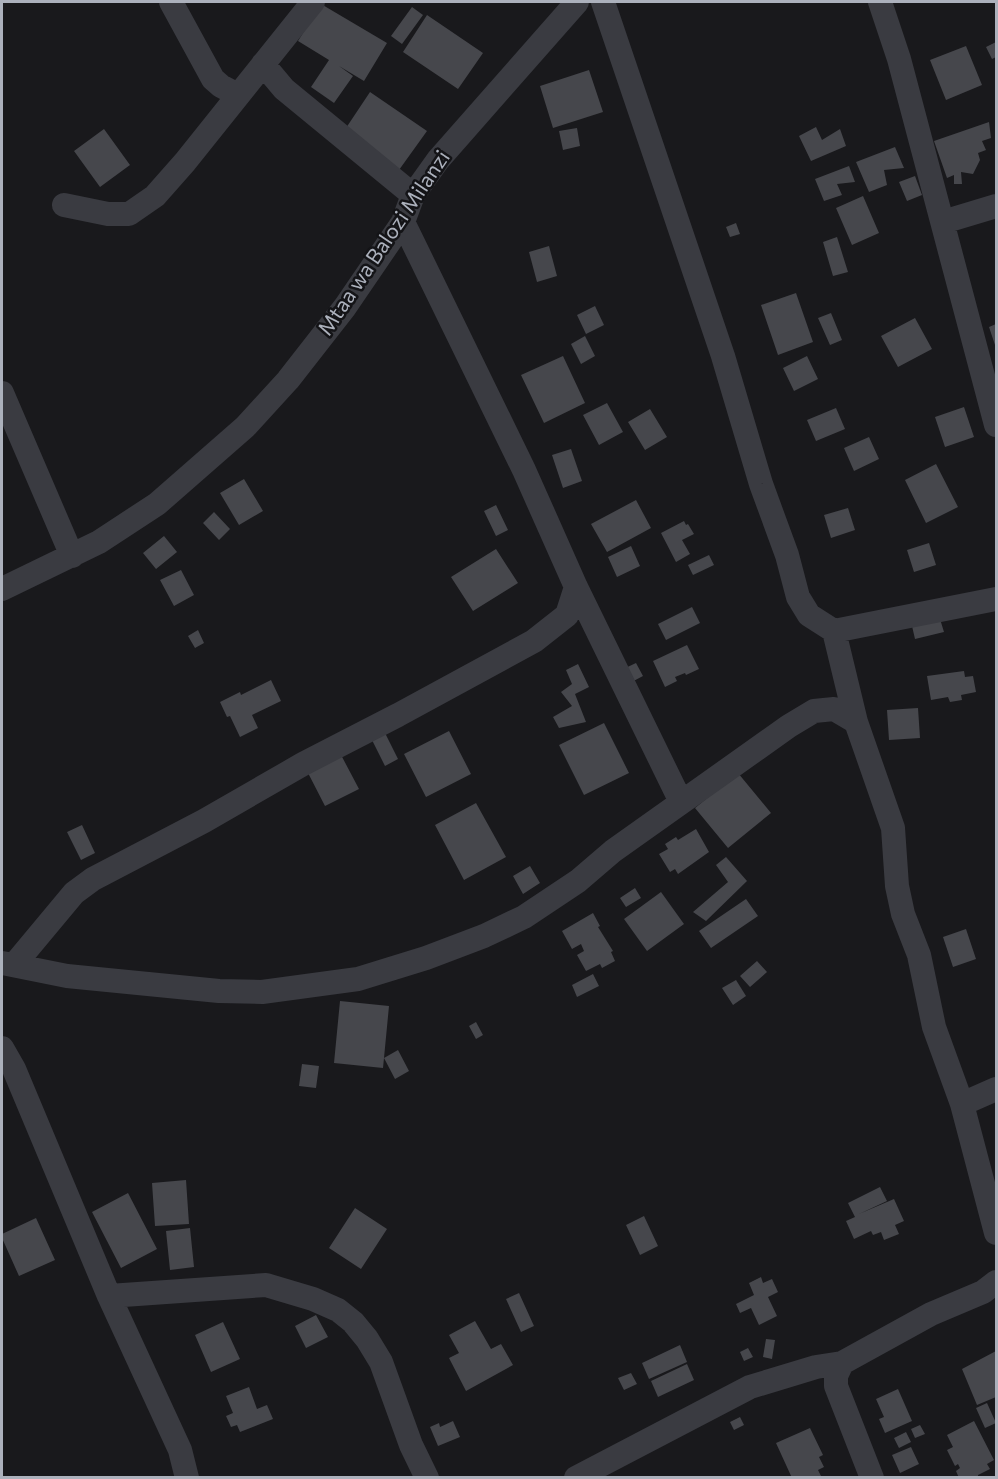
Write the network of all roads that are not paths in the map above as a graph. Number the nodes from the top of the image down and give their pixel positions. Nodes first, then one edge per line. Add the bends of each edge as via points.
1 (171, 2) edge
2 (313, 2) edge
3 (577, 2) edge
4 (603, 2) edge
5 (880, 2) edge
6 (263, 64) junction
7 (238, 95) junction
8 (413, 195) junction
9 (64, 205) dead end
10 (996, 206) edge
11 (403, 222) junction
12 (943, 222) junction
13 (2, 393) edge
14 (996, 424) edge
15 (72, 556) junction
16 (576, 587) junction
17 (2, 589) edge
18 (996, 599) edge
19 (834, 631) junction
20 (856, 722) junction
21 (681, 802) junction
22 (8, 964) edge
23 (2, 1048) edge
24 (996, 1089) edge
25 (962, 1104) junction
26 (996, 1233) edge
27 (996, 1282) edge
28 (110, 1296) junction
29 (842, 1362) junction
30 (187, 1478) edge
31 (427, 1478) edge
32 (576, 1478) edge
33 (872, 1478) edge

1 - 7 street via 213,78
2 - 6 street
3 - 8 street, Mtaa wa Balozi Milanzi via 438,159
4 - 19 street via 723,356 798,597 809,615
5 - 12 street
6 - 7 street
6 - 8 street via 284,88
7 - 9 street via 185,162 139,209 118,215
8 - 11 street, Mtaa wa Balozi Milanzi
10 - 12 street
11 - 15 street, Mtaa wa Balozi Milanzi via 345,307 245,427 157,504
11 - 16 street via 524,470
12 - 14 street
13 - 15 street
15 - 17 street, Mtaa wa Balozi Milanzi
16 - 21 street
16 - 22 street via 567,615 534,641 93,879 74,893
18 - 19 street
19 - 20 street
20 - 21 street via 834,709 814,711
20 - 25 street via 893,828 903,914 919,955 934,1027
21 - 22 street via 524,917 426,958 358,979 262,992 219,991 67,976
23 - 28 street
24 - 25 street
25 - 26 street
27 - 29 street via 983,1293 931,1314
28 - 30 street via 180,1450
28 - 31 street via 266,1285 338,1310 353,1322 381,1362
29 - 32 street via 750,1387
29 - 33 street via 836,1386

